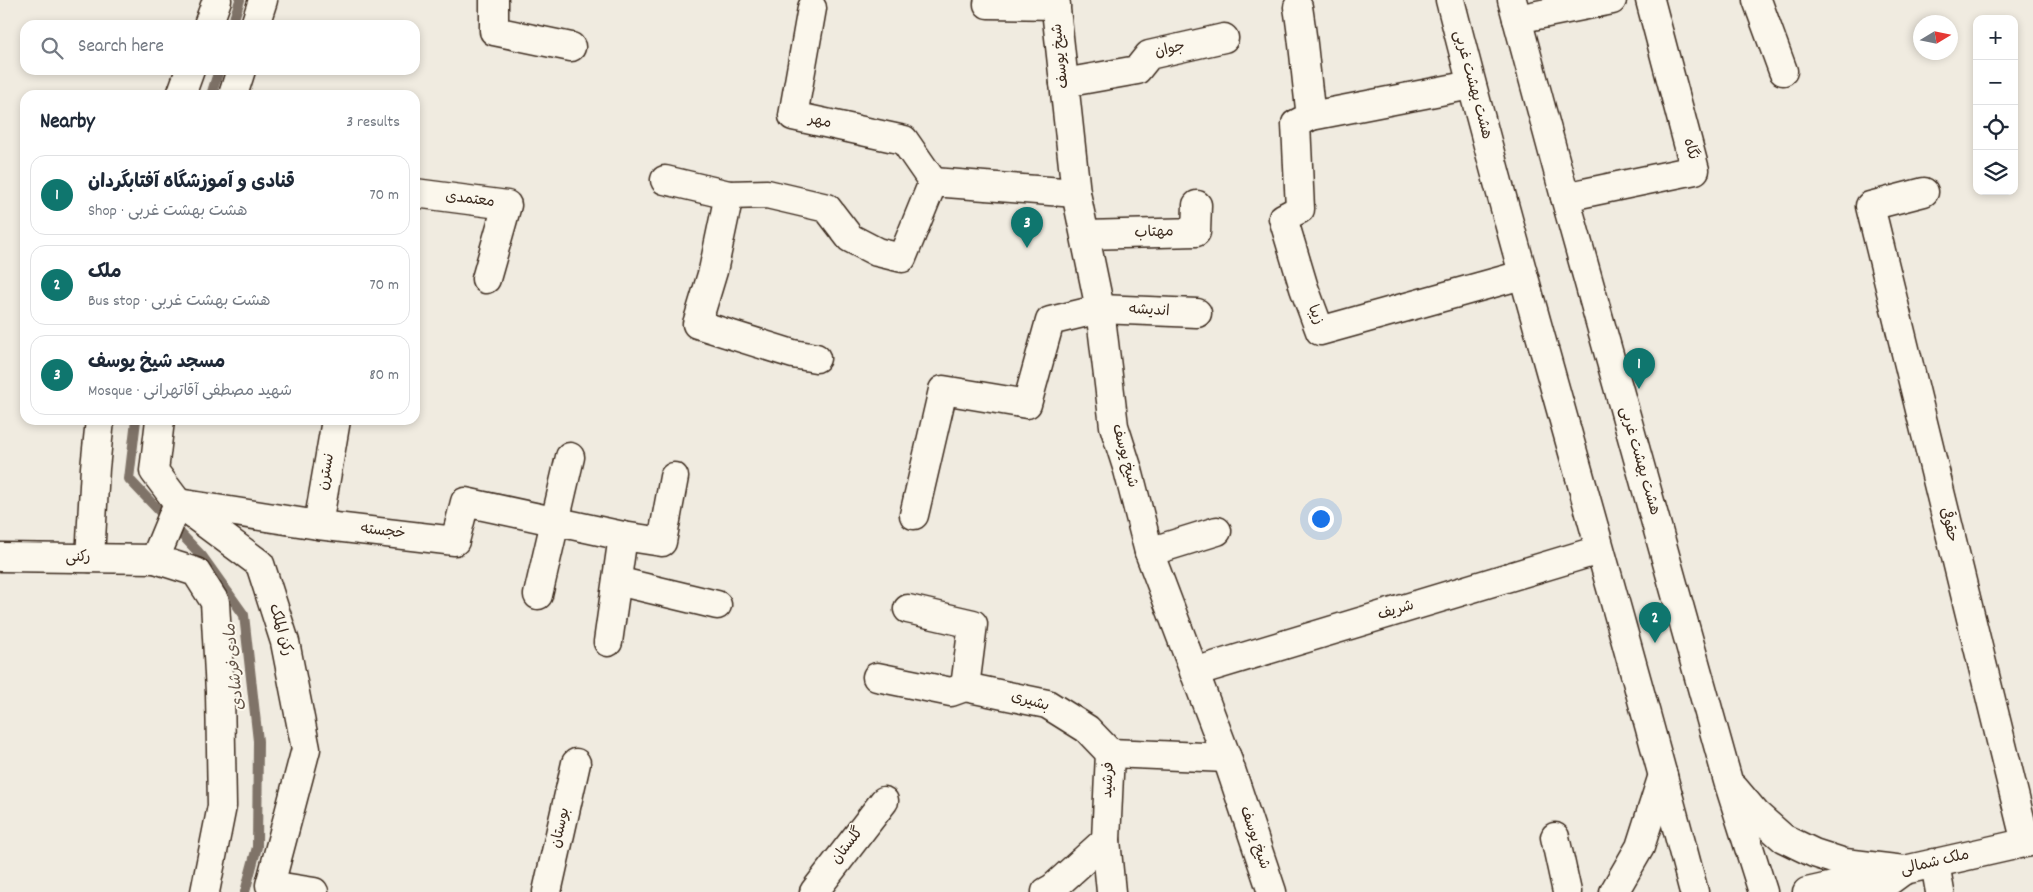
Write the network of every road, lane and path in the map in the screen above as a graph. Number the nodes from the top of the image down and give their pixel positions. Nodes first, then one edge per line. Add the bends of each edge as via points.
1 (217, 0) edge
2 (263, 0) edge
3 (494, 0) edge
4 (1450, 0) edge
5 (1612, 0) edge
6 (1650, 0) edge
7 (1757, 0) edge
8 (1055, 2) edge
9 (988, 4) dead end
10 (1298, 7) dead end
11 (812, 8) dead end
12 (1515, 9) edge
13 (210, 20) edge
14 (257, 20) edge
15 (1224, 38) dead end
16 (571, 47) dead end
17 (1783, 71) dead end
18 (188, 75) edge
19 (240, 75) edge
20 (1064, 83) junction
21 (1472, 85) junction
22 (183, 90) edge
23 (235, 90) edge
24 (1311, 116) junction
25 (665, 180) dead end
26 (933, 182) junction
27 (1924, 192) dead end
28 (1076, 193) junction
29 (420, 194) edge
30 (729, 195) junction
31 (1565, 197) junction
32 (1197, 205) dead end
33 (1086, 235) junction
34 (1522, 275) junction
35 (486, 280) dead end
36 (1100, 309) junction
37 (1197, 313) dead end
38 (816, 358) dead end
39 (99, 425) edge
40 (159, 425) edge
41 (335, 425) edge
42 (570, 457) dead end
43 (674, 477) dead end
44 (178, 504) junction
45 (914, 515) dead end
46 (557, 521) junction
47 (318, 525) junction
48 (1217, 531) dead end
49 (623, 536) junction
50 (1599, 550) junction
51 (1149, 552) junction
52 (0, 558) edge
53 (90, 558) junction
54 (156, 558) junction
55 (617, 581) junction
56 (538, 595) dead end
57 (717, 605) dead end
58 (908, 609) dead end
59 (608, 642) dead end
60 (1194, 672) junction
61 (877, 677) dead end
62 (965, 687) junction
63 (1110, 754) junction
64 (1227, 758) junction
65 (576, 763) dead end
66 (1663, 775) junction
67 (1728, 781) junction
68 (884, 801) dead end
69 (1556, 836) dead end
70 (1106, 840) junction
71 (2030, 842) edge
72 (1935, 863) junction
73 (1904, 870) junction
74 (205, 892) edge
75 (314, 892) edge
76 (547, 892) edge
77 (814, 892) edge
78 (1046, 892) edge
79 (1111, 892) edge
80 (1272, 892) edge
81 (1567, 892) edge
82 (1614, 892) edge
83 (1694, 892) edge
84 (1763, 892) edge
85 (1807, 892) edge
86 (1874, 892) edge
87 (1940, 892) edge

1 - 13 street
2 - 14 street
3 - 16 street via 494,31
4 - 21 street, هشت بهشت غربی
5 - 12 street
6 - 31 street, نگاه via 1695,170
7 - 17 street
8 - 9 street
8 - 20 street, شیخ یوسف
10 - 24 street
11 - 26 street, مهر via 793,116 904,140
12 - 31 street, هشت بهشت غربی
15 - 20 street, جوان via 1149,55 1137,70
18 - 22 street
19 - 23 street
20 - 28 street, شیخ یوسف
21 - 24 street
21 - 34 street, هشت بهشت غربی
24 - 34 street, زیبا via 1296,124 1300,209 1283,218 1320,331
25 - 30 street
26 - 28 street
26 - 30 street via 902,258 877,252 850,238 827,208 767,194
27 - 71 street, حقوقی via 1870,206
28 - 33 street, شیخ یوسف
29 - 35 street, معتمدی via 507,205
30 - 38 street via 713,270 697,324
31 - 67 street, هشت بهشت غربی
32 - 33 street, مهتاب via 1196,232
33 - 36 street, شیخ یوسف
34 - 50 street, هشت بهشت غربی
36 - 37 street, اندیشه
36 - 45 street, اندیشه via 1050,321 1027,404 943,390
36 - 51 street, شیخ یوسف via 1114,426
39 - 53 street
40 - 44 street, رکن الملک via 154,471
41 - 47 street, نسترن
42 - 46 street
43 - 49 street, خجسته via 662,542
44 - 47 street, خجسته
44 - 54 street
44 - 75 street, رکن الملک via 260,564 286,642 306,749 270,885
46 - 47 street, خجسته via 465,502 455,541
46 - 49 street, خجسته
46 - 56 street
48 - 51 street
49 - 55 street
50 - 60 street, شریف
50 - 66 street, هشت بهشت غربی
51 - 60 street, شیخ یوسف
52 - 53 street, رکنی
53 - 54 street, رکنی
54 - 74 street, رکنی via 196,572 214,602 222,806
55 - 57 street
55 - 59 street
58 - 62 street via 973,624
60 - 64 street, شیخ یوسف
61 - 62 street, بشیری via 951,692
62 - 63 street, بشیری via 1047,704 1087,729
63 - 64 street, فرشید
63 - 70 street, فرشید
64 - 80 street, شیخ یوسف
65 - 76 street, بوستان
66 - 82 street via 1640,846
66 - 83 street, هشت بهشت غربی
67 - 73 street via 1756,814 1784,838 1814,853 1846,863
67 - 84 street, هشت بهشت غربی
68 - 77 street, گلستان
69 - 81 street
70 - 78 street
70 - 79 street, فرشید
71 - 72 street, ملک شمالی
72 - 73 street, ملک شمالی
72 - 87 street
73 - 85 street, ملک شمالی
73 - 86 street

